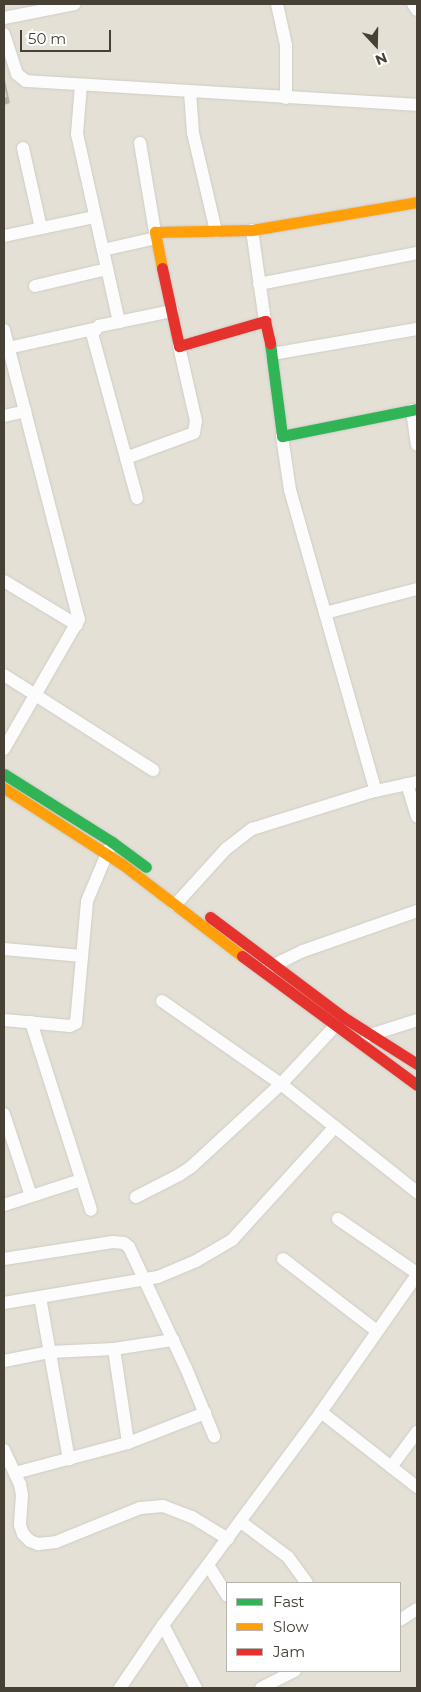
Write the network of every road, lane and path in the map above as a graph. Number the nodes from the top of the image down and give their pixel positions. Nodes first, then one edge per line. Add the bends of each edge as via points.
1 (75, 4) edge
2 (277, 4) edge
3 (413, 4) edge
4 (417, 10) edge
5 (4, 18) edge
6 (4, 34) edge
7 (81, 85) junction
8 (190, 92) junction
9 (289, 98) junction
10 (417, 105) edge
11 (140, 143) dead end
12 (23, 148) dead end
13 (417, 202) edge
14 (95, 217) junction
15 (41, 228) junction
16 (252, 230) junction
17 (218, 231) junction
18 (156, 235) junction
19 (4, 236) edge
20 (103, 250) junction
21 (417, 252) edge
22 (107, 269) junction
23 (259, 284) junction
24 (35, 286) dead end
25 (172, 311) junction
26 (265, 321) junction
27 (119, 322) junction
28 (94, 329) junction
29 (417, 329) edge
30 (4, 332) edge
31 (179, 346) junction
32 (8, 348) junction
33 (272, 354) junction
34 (415, 409) edge
35 (25, 411) junction
36 (4, 416) edge
37 (282, 436) junction
38 (417, 445) edge
39 (126, 458) junction
40 (138, 498) dead end
41 (4, 582) edge
42 (417, 589) edge
43 (325, 612) junction
44 (77, 625) junction
45 (4, 675) edge
46 (36, 694) junction
47 (4, 749) edge
48 (153, 770) dead end
49 (4, 774) edge
50 (412, 783) edge
51 (4, 788) edge
52 (376, 791) junction
53 (417, 816) edge
54 (115, 844) junction
55 (108, 855) junction
56 (179, 901) junction
57 (417, 912) edge
58 (4, 949) edge
59 (82, 956) junction
60 (275, 964) junction
61 (263, 972) junction
62 (162, 1001) dead end
63 (4, 1020) edge
64 (417, 1020) edge
65 (30, 1022) junction
66 (335, 1026) junction
67 (372, 1035) junction
68 (356, 1040) junction
69 (417, 1064) edge
70 (281, 1084) junction
71 (417, 1084) edge
72 (4, 1114) edge
73 (335, 1127) junction
74 (81, 1180) junction
75 (417, 1192) edge
76 (31, 1196) junction
77 (136, 1197) dead end
78 (4, 1205) edge
79 (91, 1210) dead end
80 (338, 1219) dead end
81 (4, 1259) edge
82 (283, 1259) dead end
83 (417, 1274) edge
84 (146, 1279) junction
85 (40, 1297) junction
86 (4, 1303) edge
87 (377, 1331) junction
88 (173, 1340) junction
89 (114, 1350) junction
90 (50, 1352) junction
91 (4, 1361) edge
92 (321, 1412) junction
93 (205, 1413) junction
94 (417, 1432) edge
95 (214, 1436) dead end
96 (128, 1443) junction
97 (4, 1450) edge
98 (69, 1459) junction
99 (391, 1467) junction
100 (15, 1473) junction
101 (417, 1487) edge
102 (240, 1522) junction
103 (228, 1539) junction
104 (208, 1565) junction
105 (306, 1582) edge
106 (226, 1594) edge
107 (417, 1609) edge
108 (401, 1619) edge
109 (163, 1625) junction
110 (290, 1672) edge
111 (275, 1675) edge
112 (120, 1688) edge
113 (196, 1688) edge
114 (261, 1688) edge

1 - 5 street
2 - 9 street via 285,38
3 - 4 street
6 - 7 street via 22,80
7 - 8 street
7 - 14 street via 77,134
8 - 9 street
8 - 17 street via 192,132
9 - 10 street
11 - 18 street
12 - 15 street
13 - 16 street
14 - 15 street
14 - 20 street
15 - 19 street
16 - 17 street
16 - 23 street
17 - 18 street
18 - 20 street
18 - 25 street
20 - 22 street
21 - 23 street
22 - 24 street
22 - 27 street
23 - 26 street
25 - 27 street
25 - 31 street
26 - 31 street
26 - 33 street
27 - 28 street
28 - 32 street
28 - 39 street via 91,339
29 - 33 street
30 - 32 street
31 - 39 street via 196,421 194,433
32 - 35 street
33 - 37 street
34 - 37 street
34 - 38 street
35 - 36 street
35 - 44 street via 77,606
37 - 43 street via 290,490
39 - 40 street
41 - 44 street
42 - 43 street
43 - 52 street
44 - 46 street
45 - 46 street
46 - 47 street
46 - 48 street
49 - 54 street
50 - 52 street
50 - 53 street
51 - 55 street
52 - 56 street via 252,829 226,848
54 - 55 street
54 - 56 street
55 - 56 street
55 - 59 street via 89,894
56 - 60 street
56 - 61 street
57 - 60 street via 303,951
58 - 59 street
59 - 65 street via 76,1023 70,1026
60 - 61 street
60 - 67 street via 343,1017
61 - 66 street
62 - 70 street
63 - 65 street
64 - 67 street
65 - 74 street
66 - 68 street
66 - 70 street
67 - 68 street
67 - 69 street
68 - 71 street
70 - 73 street
70 - 77 street via 185,1171
72 - 76 street
73 - 75 street
73 - 84 street via 232,1240 196,1261
74 - 76 street
74 - 79 street
76 - 78 street
80 - 83 street
81 - 84 street via 124,1243
82 - 87 street
83 - 87 street
84 - 85 street
84 - 88 street
85 - 86 street
85 - 90 street
87 - 92 street
88 - 89 street
88 - 93 street
89 - 90 street
89 - 96 street
90 - 91 street
90 - 98 street
92 - 99 street
92 - 102 street
93 - 95 street
93 - 96 street
94 - 99 street
96 - 98 street
97 - 100 street
98 - 100 street
99 - 101 street
100 - 103 street via 22,1495 20,1525 23,1534 38,1544 56,1542 140,1508 163,1506 192,1517
102 - 103 street
102 - 105 street via 288,1556
103 - 104 street
104 - 106 street
104 - 109 street
107 - 108 street
109 - 112 street
109 - 113 street
110 - 111 street
111 - 114 street

